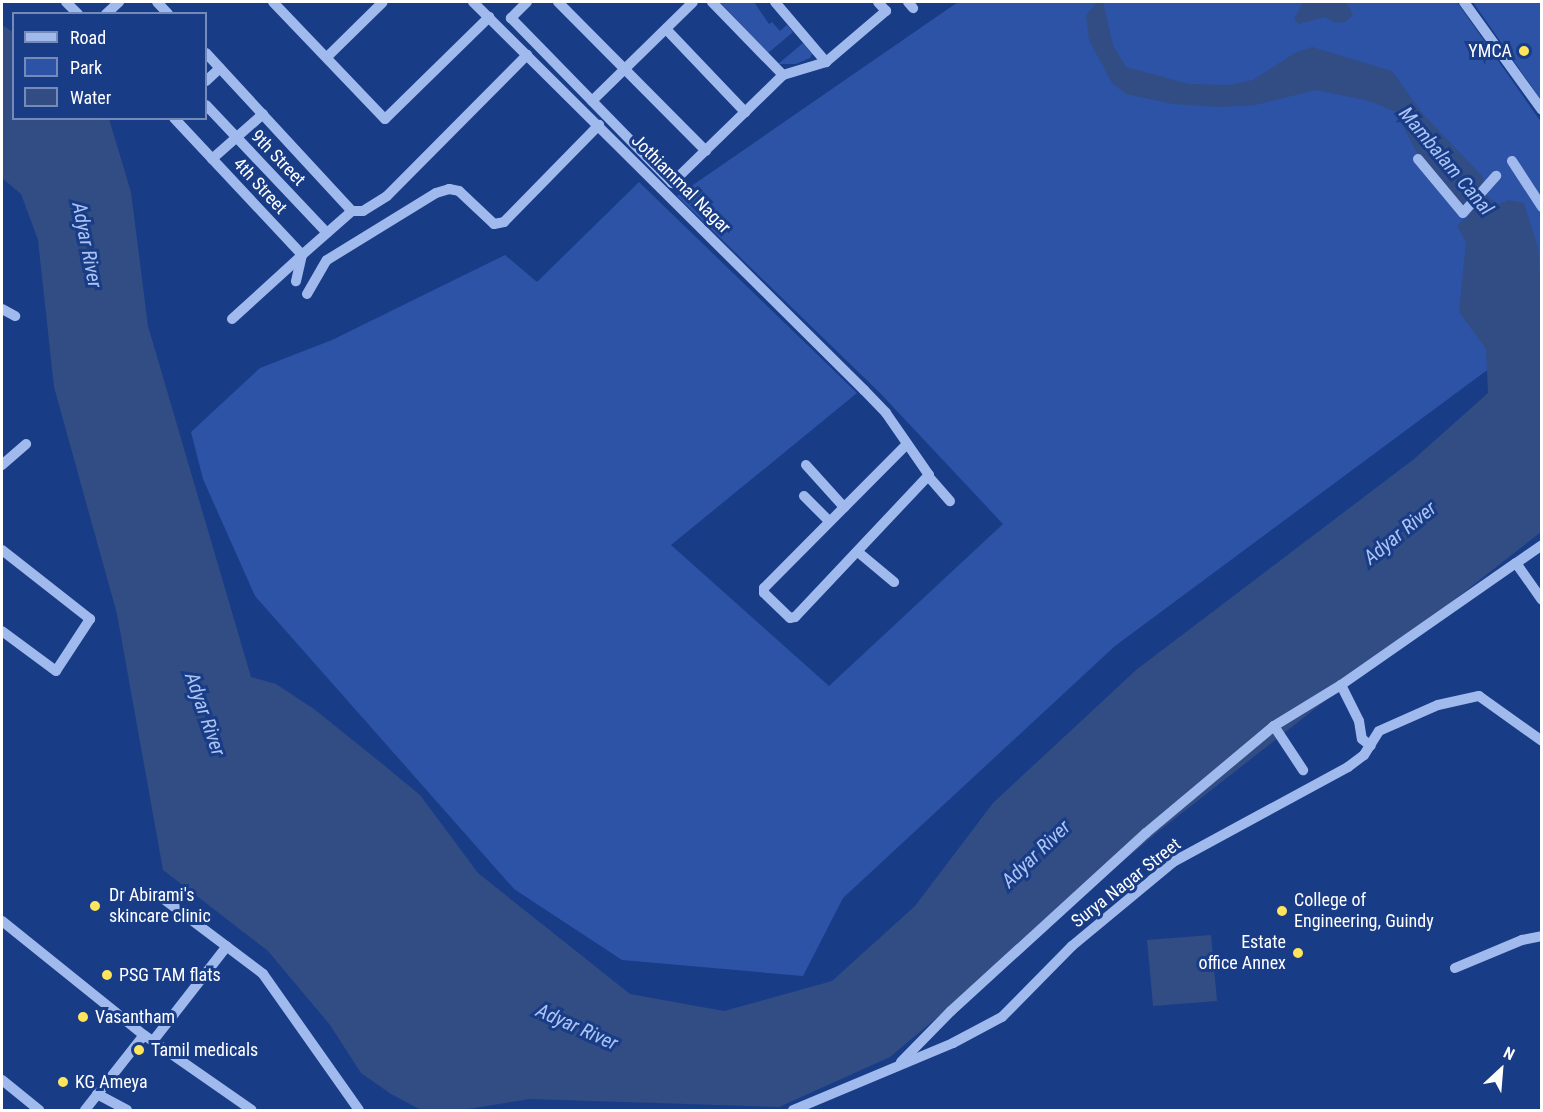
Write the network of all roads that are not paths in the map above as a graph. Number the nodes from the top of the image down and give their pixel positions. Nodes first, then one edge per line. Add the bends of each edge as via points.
1 (273, 2) edge
2 (383, 2) edge
3 (473, 2) edge
4 (527, 2) edge
5 (558, 2) edge
6 (693, 2) edge
7 (712, 2) edge
8 (775, 2) edge
9 (878, 2) edge
10 (1464, 2) edge
11 (489, 17) junction
12 (666, 29) junction
13 (207, 54) edge
14 (527, 55) junction
15 (327, 57) junction
16 (826, 62) junction
17 (220, 68) junction
18 (624, 69) junction
19 (783, 75) junction
20 (207, 80) edge
21 (592, 101) junction
22 (207, 106) edge
23 (1542, 110) edge
24 (746, 112) junction
25 (263, 114) junction
26 (176, 120) edge
27 (599, 125) junction
28 (235, 138) junction
29 (706, 151) junction
30 (212, 159) junction
31 (1418, 159) dead end
32 (1512, 161) dead end
33 (1496, 176) dead end
34 (1542, 207) edge
35 (352, 211) junction
36 (327, 233) junction
37 (301, 257) junction
38 (296, 281) dead end
39 (307, 294) dead end
40 (2, 309) edge
41 (15, 316) dead end
42 (232, 319) dead end
43 (26, 444) dead end
44 (907, 444) junction
45 (2, 465) edge
46 (806, 465) dead end
47 (929, 477) junction
48 (804, 496) dead end
49 (950, 501) dead end
50 (843, 507) junction
51 (829, 521) junction
52 (1542, 545) edge
53 (2, 550) edge
54 (858, 552) junction
55 (1516, 563) junction
56 (894, 582) dead end
57 (1542, 600) edge
58 (2, 631) edge
59 (1341, 685) junction
60 (1274, 726) junction
61 (1542, 741) edge
62 (1371, 746) junction
63 (1303, 770) dead end
64 (157, 894) dead end
65 (2, 921) edge
66 (1542, 936) edge
67 (227, 946) junction
68 (1455, 968) dead end
69 (148, 1038) junction
70 (897, 1067) junction
71 (2, 1080) edge
72 (97, 1094) junction
73 (39, 1110) edge
74 (85, 1110) edge
75 (127, 1110) edge
76 (252, 1110) edge
77 (359, 1110) edge
78 (793, 1110) edge

1 - 15 street
2 - 15 street
3 - 11 street, Jothiammal Nagar
4 - 21 street via 511,18
5 - 18 street
6 - 12 street
7 - 19 street
8 - 16 street
9 - 16 street via 886,11
10 - 23 street
11 - 14 street, Jothiammal Nagar
11 - 15 street via 385,119
12 - 18 street
12 - 24 street
13 - 17 street
14 - 27 street, Jothiammal Nagar
14 - 35 street via 387,196 363,211
16 - 19 street
17 - 20 street
17 - 25 street
18 - 21 street
18 - 29 street
19 - 24 street
21 - 29 street via 672,183
22 - 28 street, 9th Street
24 - 29 street
25 - 28 street
25 - 35 street
26 - 30 street, 4th Street
27 - 39 street via 500,225 484,216 459,191 436,193 327,260
27 - 44 street, Jothiammal Nagar via 864,390
28 - 30 street
28 - 36 street, 9th Street
30 - 37 street, 4th Street
31 - 33 street via 1463,213
32 - 34 street
35 - 36 street
36 - 37 street
37 - 38 street
37 - 42 street
40 - 41 street
43 - 45 street
44 - 47 street, Jothiammal Nagar
44 - 50 street
46 - 50 street
47 - 49 street, Jothiammal Nagar
47 - 54 street
48 - 51 street
50 - 51 street
51 - 54 street via 765,586 764,593 792,619
52 - 55 street
53 - 58 street via 90,619 56,672
54 - 56 street
55 - 57 street
55 - 59 street
59 - 60 street
59 - 62 street via 1359,721 1362,739
60 - 63 street
60 - 70 street via 1146,833 951,1011
61 - 62 street, Surya Nagar Street via 1484,699 1470,696 1420,711 1379,730
62 - 70 street, Surya Nagar Street via 1348,767 1173,862 1072,946 1002,1017
64 - 67 street
65 - 69 street
66 - 68 street via 1513,943
67 - 69 street
67 - 77 street via 263,974
69 - 72 street
69 - 76 street
70 - 78 street, Surya Nagar Street
71 - 73 street
72 - 74 street
72 - 75 street

